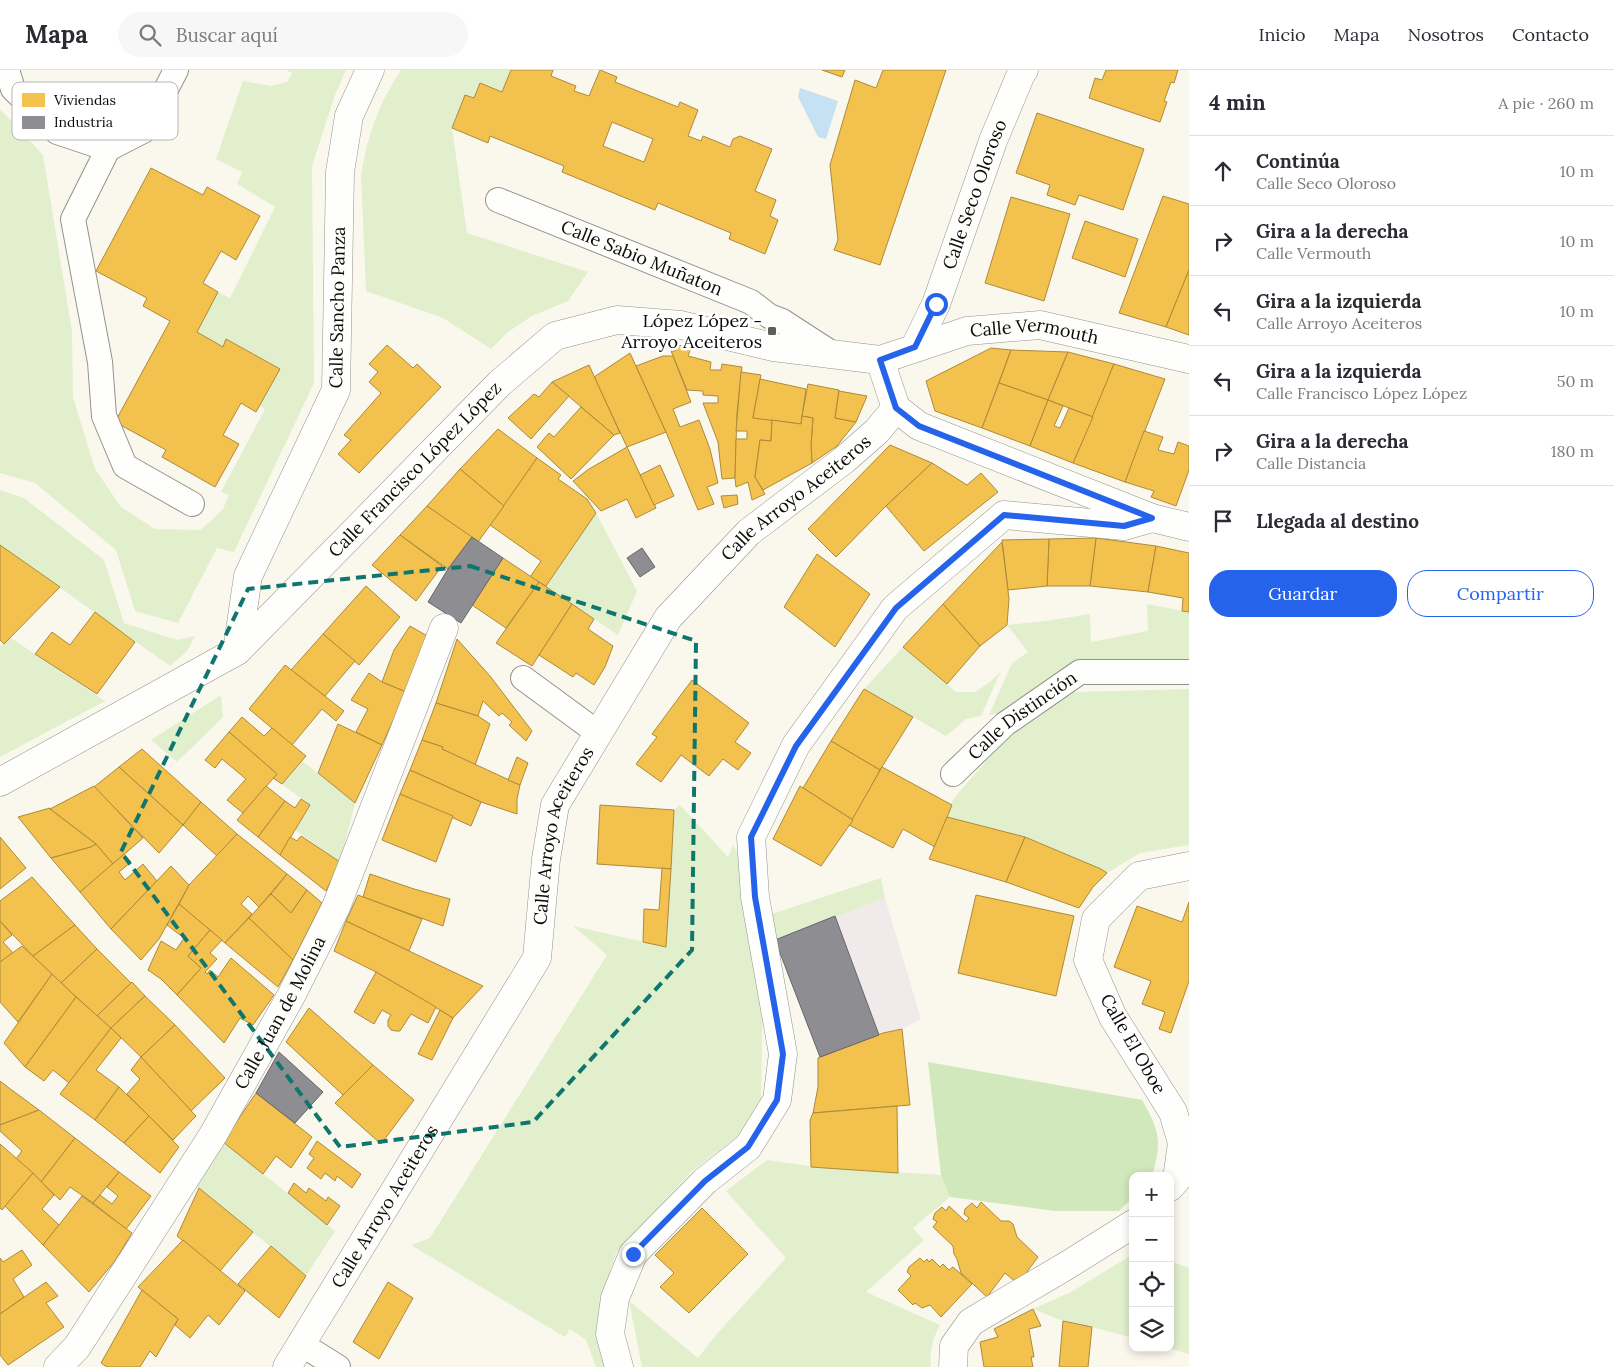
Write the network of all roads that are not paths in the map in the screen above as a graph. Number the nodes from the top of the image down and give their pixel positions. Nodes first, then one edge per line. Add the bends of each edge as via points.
1 (7, 70) edge
2 (176, 70) edge
3 (370, 70) edge
4 (1024, 70) edge
5 (170, 82) edge
6 (12, 86) edge
7 (81, 140) edge
8 (126, 140) edge
9 (108, 149) junction
10 (498, 200) dead end
11 (915, 347) junction
12 (832, 354) junction
13 (1189, 359) edge
14 (880, 360) junction
15 (896, 408) junction
16 (192, 504) dead end
17 (1152, 518) junction
18 (1189, 527) edge
19 (444, 628) dead end
20 (238, 652) junction
21 (1189, 672) edge
22 (522, 678) dead end
23 (598, 733) junction
24 (953, 774) dead end
25 (0, 782) edge
26 (1189, 866) edge
27 (1174, 1182) edge
28 (1129, 1227) edge
29 (302, 1344) junction
30 (58, 1367) edge
31 (287, 1367) edge
32 (338, 1367) edge
33 (619, 1367) edge
34 (953, 1367) edge

1 - 6 lane
2 - 5 lane
3 - 20 street, Calle Sancho Panza via 348,116 340,172 336,390 248,576
4 - 11 street, Calle Seco Oloroso via 993,141 936,304
7 - 9 lane
8 - 9 lane
9 - 16 lane via 74,219 100,362 104,416 125,466
10 - 12 lane, Calle Sabio Muñaton via 751,302
11 - 13 street, Calle Vermouth via 967,331 1040,326
11 - 14 street, Calle Vermouth
12 - 14 street, Calle Francisco López López
12 - 20 street, Calle Francisco López López via 773,346 681,326 617,320 555,336 500,383
14 - 15 street
15 - 17 street via 919,426
15 - 23 street, Calle Arroyo Aceiteros via 877,431 844,460 750,532 668,618
17 - 18 street
17 - 33 street via 1124,526 1004,515 896,608 796,746 751,837 755,897 783,1054 777,1100 748,1147 705,1181 633,1254 615,1298 610,1334
19 - 30 street, Calle Juan de Molina via 336,906 291,996 213,1135 77,1347
20 - 25 street, Calle Francisco López López
21 - 24 lane, Calle Distinción via 1080,672 1006,724
22 - 23 lane
23 - 29 street, Calle Arroyo Aceiteros via 555,805 546,859 537,958
26 - 27 street, Calle El Oboe via 1139,876 1096,919 1088,960 1113,1017 1173,1112 1182,1143
28 - 34 street via 971,1322 954,1346
29 - 31 street, Calle Arroyo Aceiteros
29 - 32 lane

